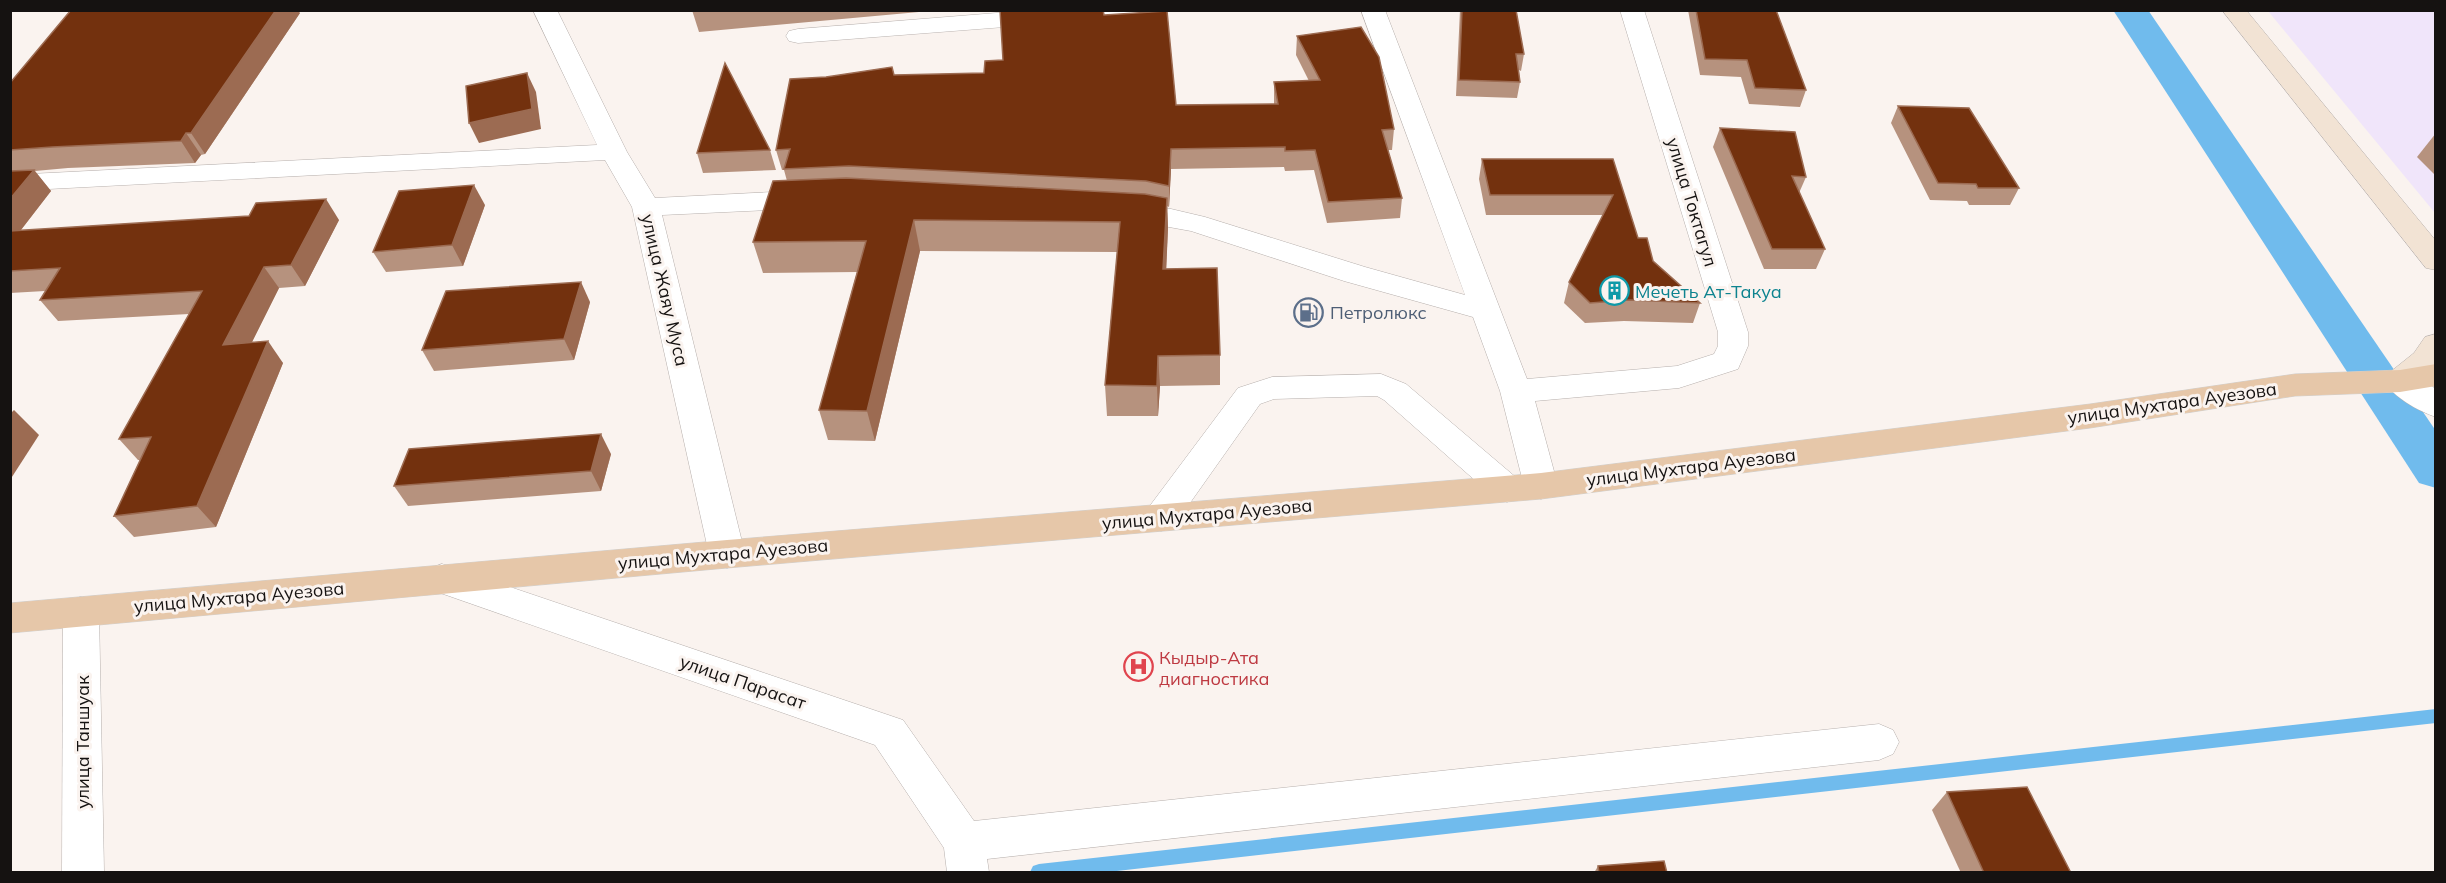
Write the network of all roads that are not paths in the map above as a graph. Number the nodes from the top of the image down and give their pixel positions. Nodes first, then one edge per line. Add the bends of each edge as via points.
1 (545, 10) edge
2 (1133, 10) edge
3 (1373, 10) edge
4 (1632, 10) edge
5 (2233, 10) edge
6 (798, 36) dead end
7 (614, 152) junction
8 (10, 183) edge
9 (843, 198) edge
10 (646, 207) junction
11 (1100, 210) edge
12 (2436, 261) edge
13 (1487, 311) junction
14 (2436, 345) edge
15 (2436, 375) edge
16 (2400, 381) junction
17 (1516, 391) junction
18 (2436, 405) edge
19 (1541, 486) junction
20 (1507, 489) junction
21 (1161, 517) junction
22 (727, 554) junction
23 (442, 579) junction
24 (81, 612) junction
25 (10, 618) edge
26 (1879, 742) dead end
27 (966, 856) edge
28 (83, 873) edge

1 - 7 street, улица Жаяу Муса
2 - 6 street
3 - 13 street
4 - 17 street, улица Токтагул via 1733,332 1733,346 1727,361 1679,377
5 - 12 main road
7 - 8 street
7 - 10 street, улица Жаяу Муса
9 - 10 street
10 - 22 street, улица Жаяу Муса
11 - 13 street via 1147,213 1193,222 1380,283
13 - 17 street
14 - 16 main road via 2420,368
15 - 16 main road, улица Мухтара Ауезова
16 - 18 street
16 - 19 main road, улица Мухтара Ауезова via 2295,385 2090,416
17 - 19 street
19 - 20 main road, улица Мухтара Ауезова
20 - 21 main road, улица Мухтара Ауезова
20 - 21 street via 1395,392 1381,385 1272,388 1249,396
21 - 22 main road, улица Мухтара Ауезова
22 - 23 main road, улица Мухтара Ауезова
23 - 24 main road, улица Мухтара Ауезова
23 - 27 street, улица Парасат via 890,732
24 - 25 main road, улица Мухтара Ауезова
24 - 28 street, улица Таншуак
26 - 27 street

